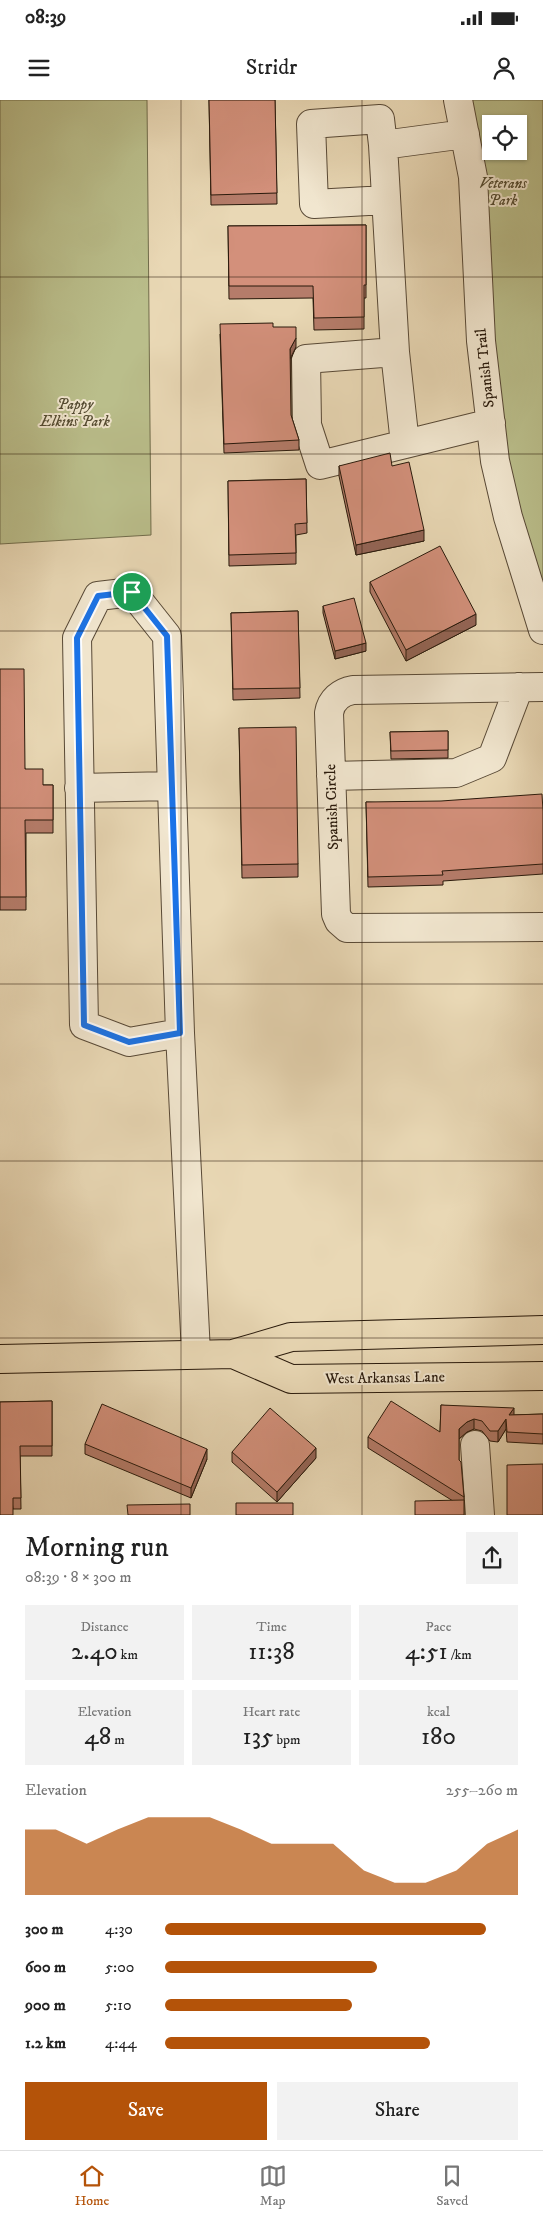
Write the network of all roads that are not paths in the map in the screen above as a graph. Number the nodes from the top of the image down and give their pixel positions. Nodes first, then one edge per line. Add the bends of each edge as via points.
1 (458, 100) edge
2 (465, 134) junction
3 (384, 145) junction
4 (386, 200) junction
5 (395, 352) junction
6 (491, 423) junction
7 (405, 444) junction
8 (543, 630) edge
9 (531, 687) edge
10 (331, 776) junction
11 (171, 786) junction
12 (80, 788) junction
13 (543, 927) edge
14 (180, 1033) junction
15 (543, 1330) edge
16 (196, 1353) junction
17 (233, 1354) junction
18 (0, 1359) edge
19 (543, 1376) edge
20 (475, 1444) dead end
21 (480, 1515) edge

1 - 2 street, Spanish Trail
2 - 3 street
2 - 6 street, Spanish Trail via 474,177 481,341
3 - 4 street
3 - 4 street via 380,119 311,124 314,204
4 - 5 street
5 - 7 street
5 - 7 street via 306,359 307,425 320,465
6 - 7 street
6 - 8 street, Spanish Trail via 495,461 508,517
9 - 10 street via 492,758 456,773
9 - 10 street, Spanish Circle via 343,692 330,706
10 - 13 street, Spanish Circle via 336,914 347,928
11 - 12 street
11 - 12 street via 167,636 132,592 98,596 77,638
11 - 14 street
12 - 14 street via 84,1025 129,1042
14 - 16 street
15 - 17 main road, West Arkansas Lane via 290,1338
16 - 17 main road, West Arkansas Lane
16 - 18 main road, West Arkansas Lane
17 - 19 main road, West Arkansas Lane via 291,1379
20 - 21 street

